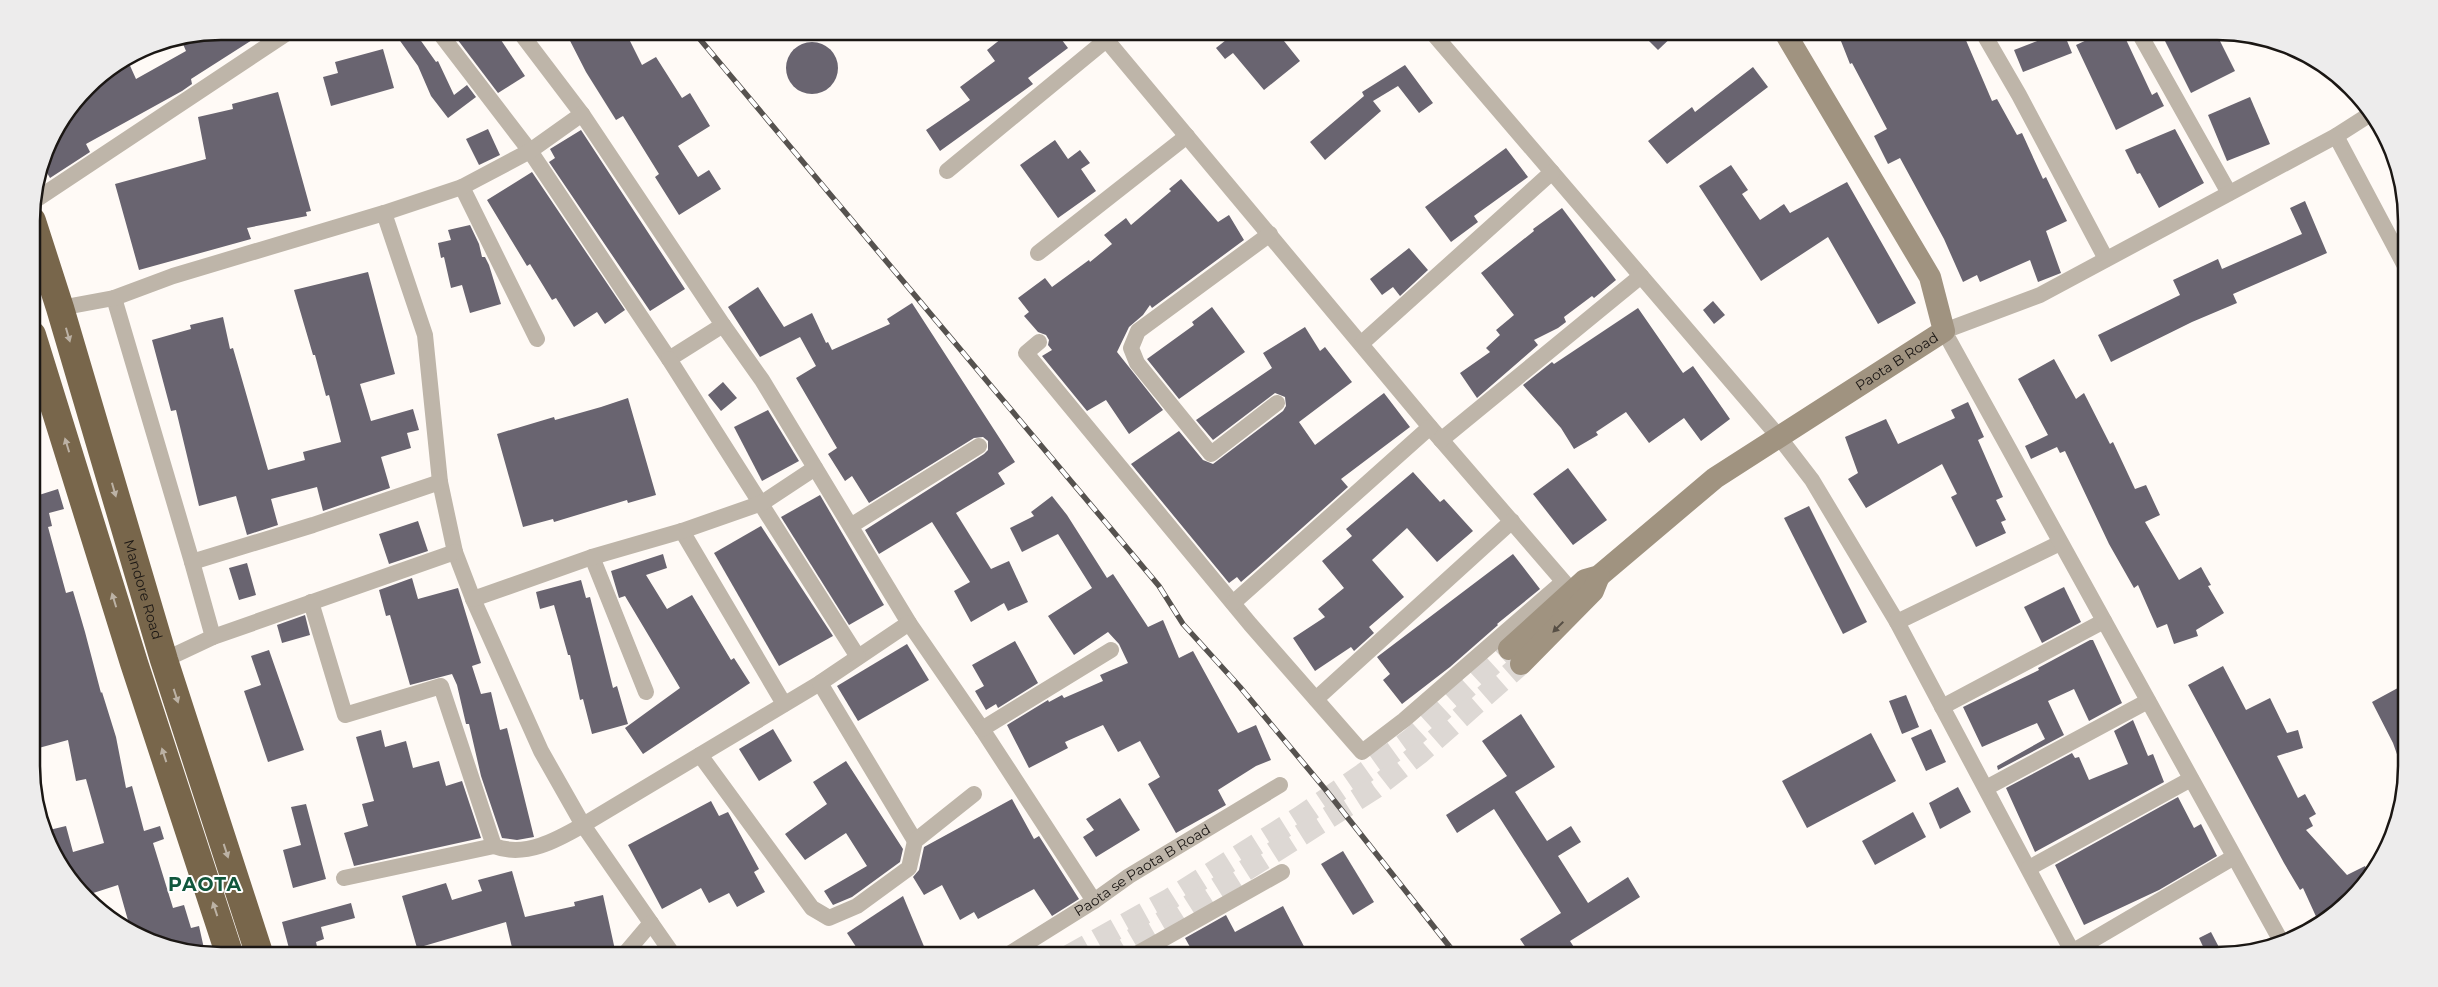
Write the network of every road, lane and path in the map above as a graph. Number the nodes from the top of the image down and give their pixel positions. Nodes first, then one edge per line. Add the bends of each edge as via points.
1 (276, 40) edge
2 (445, 40) edge
3 (526, 40) edge
4 (1096, 40) edge
5 (1106, 40) edge
6 (1438, 40) edge
7 (1789, 40) edge
8 (1987, 40) edge
9 (2143, 40) edge
10 (582, 114) junction
11 (2365, 118) edge
12 (1187, 136) junction
13 (2336, 136) junction
14 (530, 152) junction
15 (947, 171) dead end
16 (1552, 172) junction
17 (462, 187) junction
18 (2229, 193) junction
19 (42, 196) edge
20 (384, 213) junction
21 (1270, 234) junction
22 (40, 247) edge
23 (1038, 253) dead end
24 (2398, 253) edge
25 (2106, 259) junction
26 (1641, 276) junction
27 (114, 298) junction
28 (60, 308) junction
29 (723, 325) junction
30 (1944, 331) junction
31 (536, 339) dead end
32 (1039, 342) dead end
33 (1362, 343) junction
34 (669, 359) junction
35 (40, 361) edge
36 (1277, 403) dead end
37 (1430, 427) junction
38 (1779, 437) junction
39 (1441, 440) junction
40 (979, 446) dead end
41 (815, 468) junction
42 (440, 482) junction
43 (762, 503) junction
44 (1512, 521) junction
45 (852, 525) junction
46 (682, 531) junction
47 (2060, 542) junction
48 (455, 552) junction
49 (592, 557) junction
50 (192, 562) junction
51 (1572, 592) junction
52 (473, 600) junction
53 (311, 602) junction
54 (1233, 603) junction
55 (2104, 621) junction
56 (1897, 622) junction
57 (909, 623) junction
58 (213, 637) junction
59 (1111, 650) dead end
60 (858, 657) junction
61 (1515, 657) tunnel mouth
62 (164, 660) junction
63 (820, 683) junction
64 (646, 692) dead end
65 (1316, 699) junction
66 (2148, 701) junction
67 (784, 704) junction
68 (1942, 707) junction
69 (982, 728) junction
70 (700, 755) junction
71 (2191, 779) junction
72 (1280, 785) dead end
73 (1986, 788) junction
74 (974, 794) dead end
75 (583, 825) junction
76 (915, 841) junction
77 (494, 846) junction
78 (2234, 857) junction
79 (2029, 868) junction
80 (1282, 872) dead end
81 (344, 878) dead end
82 (1094, 902) junction
83 (651, 923) junction
84 (2278, 936) edge
85 (227, 947) edge
86 (257, 947) edge
87 (631, 947) edge
88 (668, 947) edge
89 (1021, 947) edge
90 (1149, 947) edge
91 (2069, 947) edge
92 (2085, 947) edge

1 - 19 street
2 - 14 street
3 - 10 street
4 - 15 street
5 - 12 street
6 - 16 street
7 - 30 street, Paota B Road via 1930,277
8 - 25 street
9 - 18 street
10 - 14 street
10 - 29 street
11 - 13 street
12 - 21 street
12 - 23 street
13 - 18 street
13 - 24 street
14 - 17 street
14 - 34 street
16 - 26 street
16 - 33 street
17 - 20 street
17 - 31 street
18 - 25 street
20 - 27 street via 173,276
20 - 42 street via 425,335
21 - 33 street
21 - 36 street via 1138,331 1131,348 1136,363 1212,454
22 - 28 highway, Mandore Road
25 - 30 street via 2040,295
26 - 38 street
26 - 39 street
27 - 28 street
27 - 50 street
28 -> 62 highway, Mandore Road
29 - 34 street
29 - 41 street via 762,380
30 - 38 street, Paota B Road
30 - 47 street
32 - 54 street via 1026,353
33 - 37 street
34 - 43 street
85 -> 35 highway
37 - 39 street
37 - 54 street
38 - 51 street, Paota B Road via 1715,478 1599,576 1585,580
38 - 56 street via 1812,480
39 - 44 street
40 - 45 street
41 - 43 street
41 - 45 street
42 - 48 street
42 - 50 street
43 - 46 street
43 - 60 street
44 - 51 street
44 - 65 street
45 - 57 street
46 - 49 street
46 - 67 street
47 - 55 street
47 - 56 street
48 - 52 street
48 - 53 street
49 - 52 street
49 - 64 street
50 - 58 street
51 - 61 street, Paota B Road
51 - 65 street via 1362,752
52 - 75 street via 541,751
53 - 58 street
53 - 77 street via 345,715 441,686
54 - 65 street
55 - 66 street
55 - 68 street
56 - 68 street
57 - 60 street
57 - 69 street
58 - 62 street
59 - 69 street
60 - 63 street
62 -> 86 highway, Mandore Road
63 - 67 street
63 - 76 street
66 - 71 street
66 - 73 street
67 - 70 street
68 - 73 street
69 - 82 street
70 - 75 street
70 - 76 street via 812,908 829,918 857,906 909,868
71 - 78 street
71 - 79 street
72 - 82 street, Paota se Paota B Road via 1129,876
73 - 79 street
74 - 76 street
75 - 77 street via 554,842 514,851
75 - 83 street
77 - 81 street
78 - 84 street
78 - 92 street
79 - 91 street
80 - 90 street
82 - 89 street, Paota se Paota B Road
83 - 87 street
83 - 88 street

